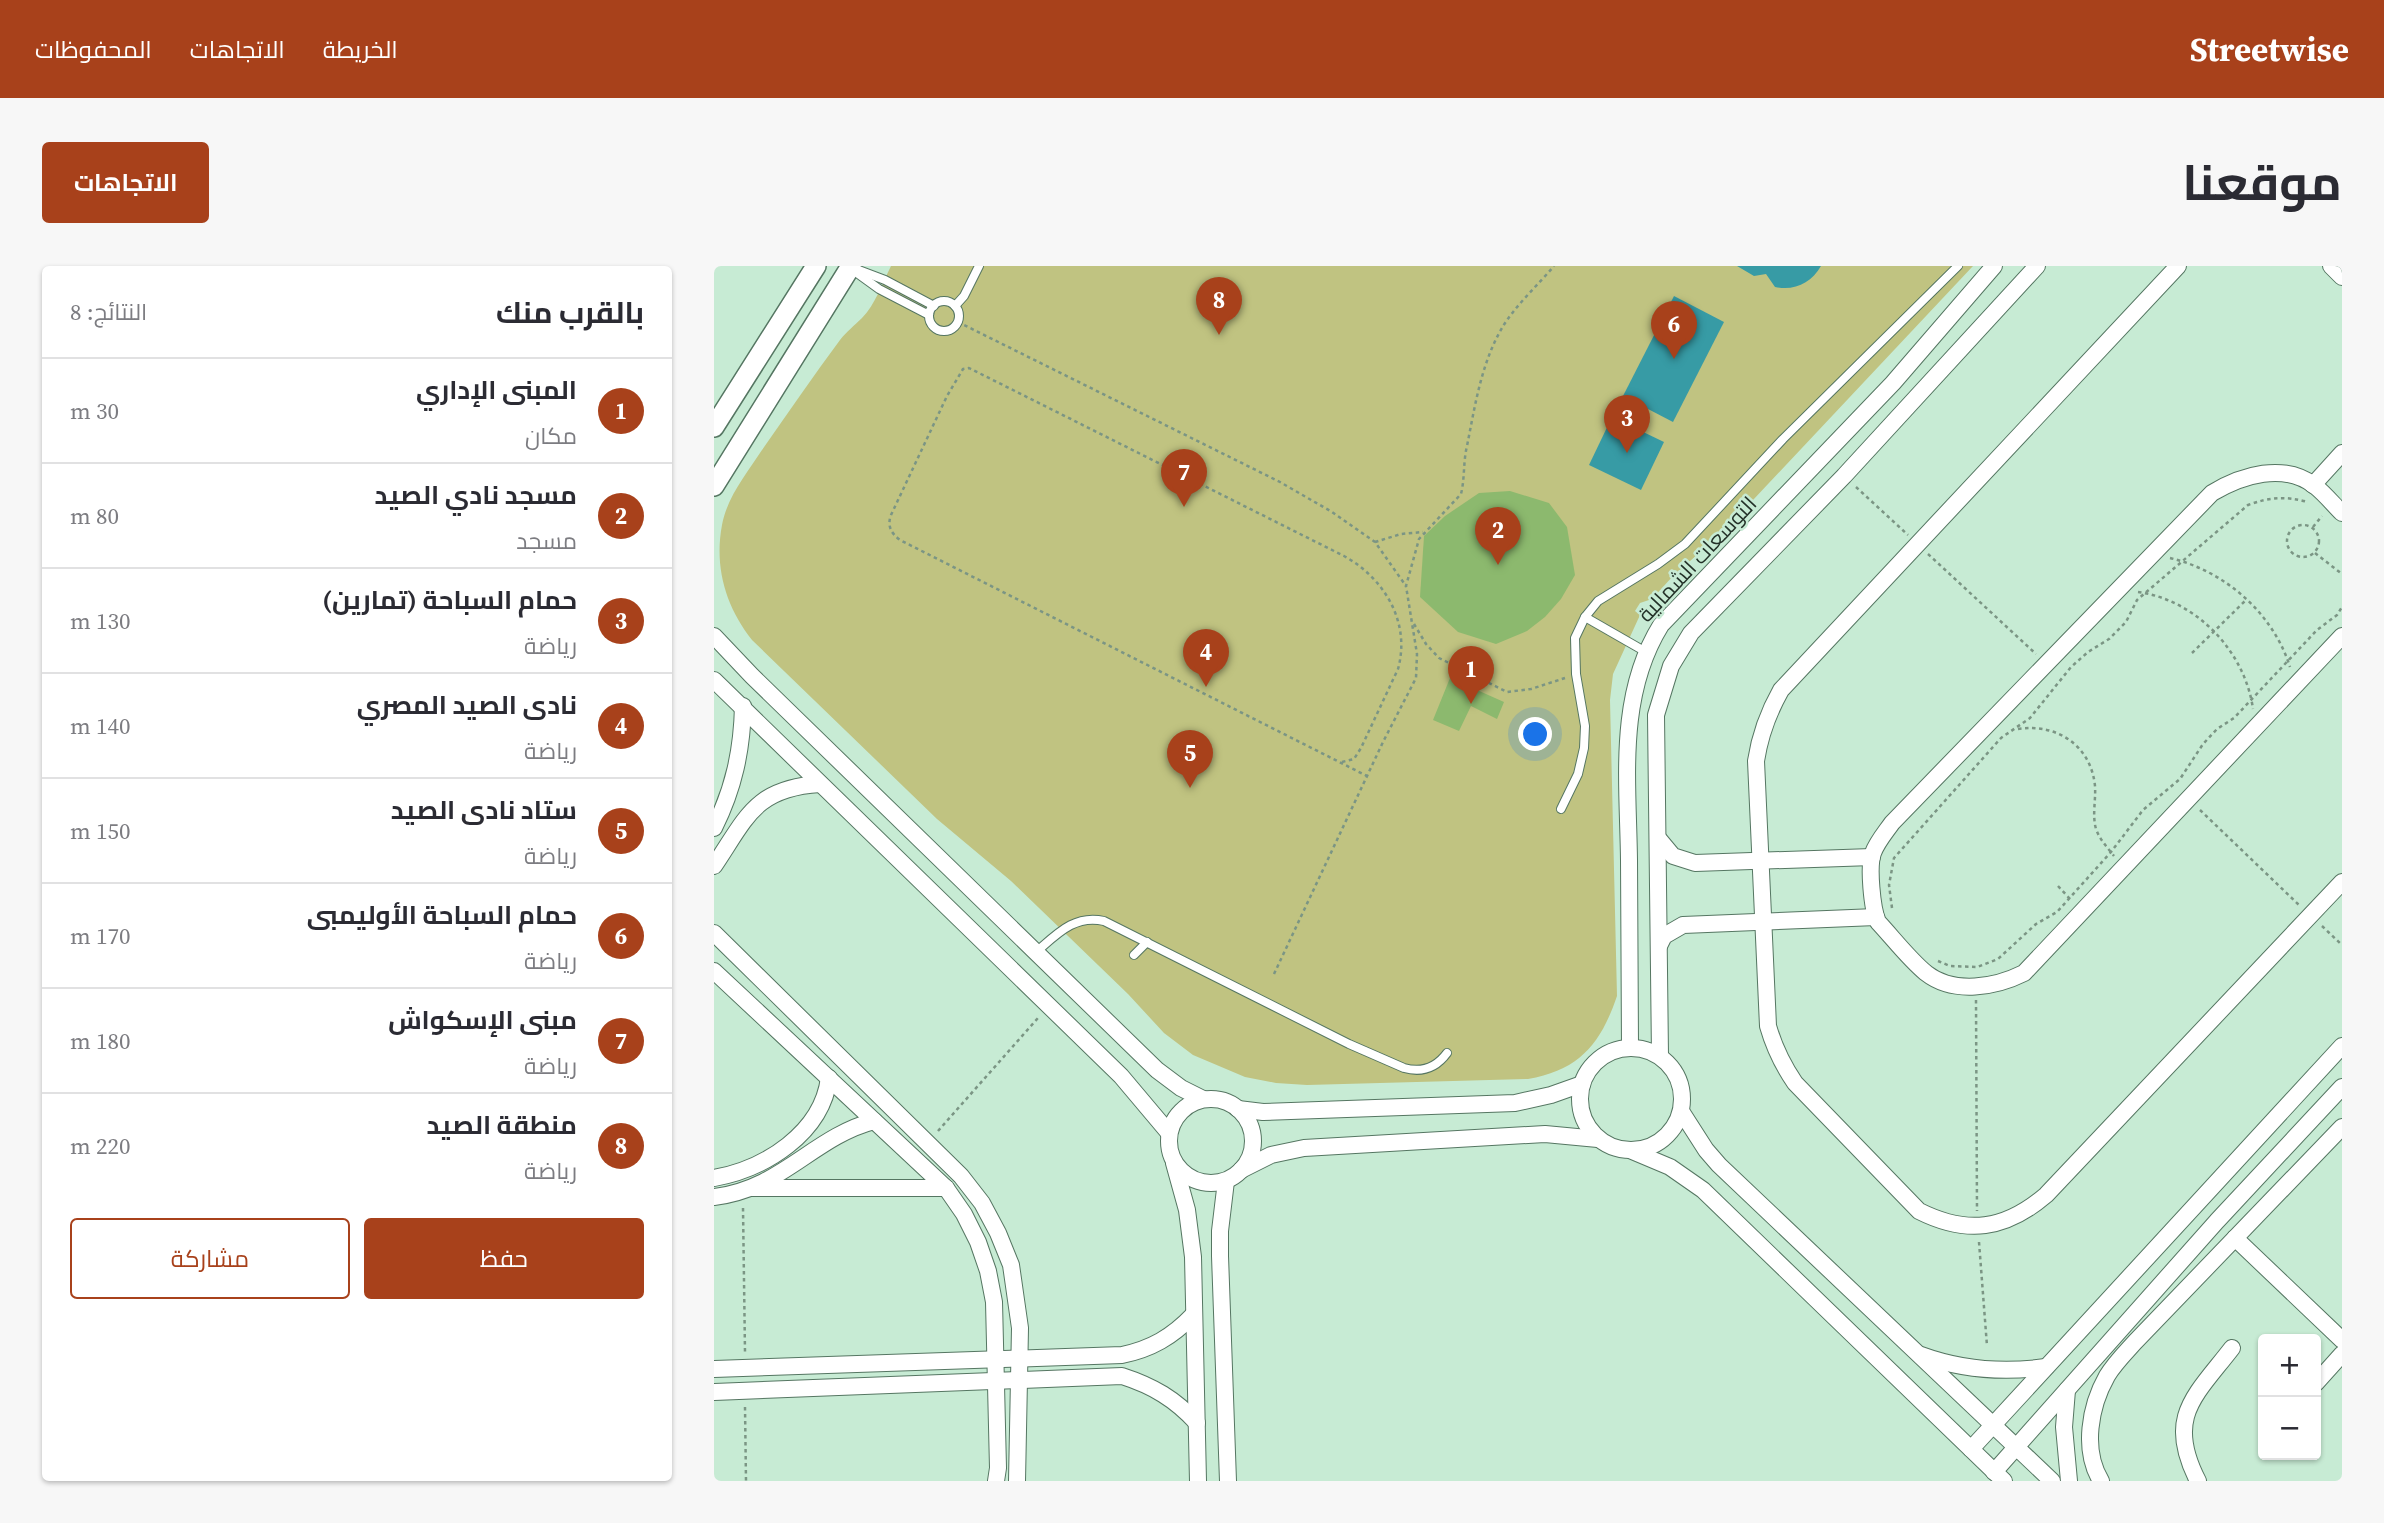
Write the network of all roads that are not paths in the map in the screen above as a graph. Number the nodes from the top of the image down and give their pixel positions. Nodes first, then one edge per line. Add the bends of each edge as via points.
1 (816, 266) edge
2 (979, 266) edge
3 (1958, 266) edge
4 (1994, 266) edge
5 (2037, 266) edge
6 (2178, 266) edge
7 (2331, 266) edge
8 (850, 267) edge
9 (2342, 277) edge
10 (1974, 288) junction
11 (934, 306) junction
12 (955, 306) junction
13 (1996, 309) junction
14 (929, 315) junction
15 (714, 427) edge
16 (2342, 453) edge
17 (2313, 485) junction
18 (714, 486) edge
19 (2342, 513) edge
20 (1585, 617) junction
21 (714, 636) edge
22 (2342, 636) edge
23 (1646, 652) junction
24 (1671, 666) junction
25 (714, 680) edge
26 (743, 706) junction
27 (820, 784) junction
28 (1561, 809) dead end
29 (714, 828) edge
30 (1658, 838) junction
31 (1872, 857) junction
32 (1760, 861) junction
33 (714, 866) edge
34 (2342, 882) edge
35 (1876, 917) junction
36 (1762, 923) junction
37 (714, 933) edge
38 (1147, 942) junction
39 (1659, 946) junction
40 (1035, 953) junction
41 (1134, 955) dead end
42 (714, 971) edge
43 (1017, 973) junction
44 (2342, 1046) edge
45 (1630, 1047) junction
46 (1447, 1053) dead end
47 (1660, 1056) junction
48 (829, 1079) junction
49 (1582, 1084) junction
50 (2342, 1087) edge
51 (1203, 1099) junction
52 (1238, 1109) junction
53 (1681, 1111) junction
54 (812, 1120) junction
55 (874, 1121) junction
56 (2342, 1127) edge
57 (1169, 1133) junction
58 (831, 1139) junction
59 (1598, 1139) junction
60 (1632, 1151) junction
61 (1174, 1163) junction
62 (1241, 1170) junction
63 (714, 1178) edge
64 (1226, 1181) junction
65 (946, 1188) junction
66 (747, 1189) junction
67 (714, 1197) edge
68 (2235, 1238) junction
69 (1193, 1315) junction
70 (2342, 1340) edge
71 (2232, 1348) dead end
72 (1914, 1352) junction
73 (2342, 1354) edge
74 (996, 1359) junction
75 (1020, 1359) junction
76 (2046, 1367) junction
77 (714, 1369) edge
78 (2321, 1377) edge
79 (1019, 1380) junction
80 (996, 1381) junction
81 (2067, 1390) junction
82 (714, 1392) edge
83 (1197, 1423) junction
84 (1992, 1425) junction
85 (2016, 1447) junction
86 (1971, 1449) junction
87 (1999, 1476) edge
88 (996, 1481) edge
89 (1017, 1481) edge
90 (1198, 1481) edge
91 (1228, 1481) edge
92 (2052, 1481) edge
93 (2069, 1481) edge
94 (2102, 1481) edge
95 (2198, 1481) edge

1 - 15 street
2 - 12 lane
3 - 20 lane via 1783,439 1685,544 1598,601
4 - 10 street, التوسعات الشمالية
5 - 13 street
6 - 32 street via 1781,690 1761,733 1756,761
7 - 9 street
8 - 11 lane via 885,279
8 - 14 lane
8 - 18 street
10 - 13 street
10 - 23 street, التوسعات الشمالية via 1893,383 1661,625
11 - 12 lane via 947,302
11 - 14 lane
12 - 14 lane via 959,316 951,330 940,331
13 - 24 street via 1844,477 1691,633
16 - 17 street
17 - 19 street
17 - 31 street via 2294,476 2251,475 2204,500 1892,823
20 - 23 lane
20 - 28 lane via 1575,638 1584,748 1578,775
21 - 40 street
22 - 35 street via 2024,972 1976,986 1942,981 1927,974
23 - 24 street
23 - 45 street, التوسعات الشمالية via 1632,696 1628,736
24 - 30 street via 1656,715
25 - 26 street
26 - 27 street
26 - 29 street via 736,772
27 - 33 street via 794,785 770,795 750,812
27 - 43 street
30 - 32 street via 1673,856 1684,861
30 - 39 street
31 - 32 street
31 - 35 street
32 - 36 street
34 - 36 street via 2046,1195 2015,1217 1978,1227 1948,1223 1919,1211 1794,1083 1773,1046 1768,1026
35 - 36 street
36 - 39 street via 1683,925 1664,936
37 - 75 street via 961,1176 982,1203 1011,1265
38 - 40 lane via 1104,921 1087,918 1066,926
38 - 41 lane
38 - 46 lane via 1404,1068 1428,1069
39 - 47 street
40 - 43 street
40 - 51 street via 1157,1070
42 - 48 street
43 - 57 street via 1121,1076
44 - 76 street
45 - 47 street
45 - 49 street via 1600,1058
47 - 53 street via 1677,1075
48 - 54 street via 827,1094
48 - 55 street
49 - 52 street via 1515,1103 1478,1106
49 - 59 street via 1584,1120
50 - 81 street
51 - 52 street via 1228,1102
51 - 57 street via 1181,1111
52 - 62 street via 1247,1119 1253,1146
53 - 60 street via 1663,1139
53 - 72 street via 1719,1165
54 - 58 street via 824,1127
54 - 63 street via 776,1154 754,1167
55 - 58 street
55 - 65 street
56 - 68 street
57 - 61 street
58 - 66 street via 779,1175
59 - 60 street
59 - 62 street via 1545,1134 1304,1148
60 - 86 street via 1670,1167 1703,1190
61 - 64 street via 1191,1179 1214,1184
61 - 69 street via 1194,1257
62 - 64 street
64 - 91 street via 1220,1256
65 - 66 street
65 - 74 street via 978,1241 988,1271
66 - 67 street
68 - 70 street
68 - 94 street via 2108,1374 2092,1409 2090,1446
69 - 75 street via 1178,1330 1142,1351
69 - 83 street
71 - 95 street via 2189,1404 2184,1444
72 - 76 street via 1970,1368
72 - 84 street
73 - 78 street
74 - 75 street
74 - 77 street
74 - 80 street
75 - 79 street
76 - 84 street
79 - 80 street
79 - 83 street via 1122,1376 1163,1393
79 - 89 street
80 - 82 street
80 - 88 street
81 - 85 street
81 - 93 street via 2064,1436
83 - 90 street
84 - 85 street
84 - 86 street
85 - 87 street
85 - 92 street
86 - 87 street

